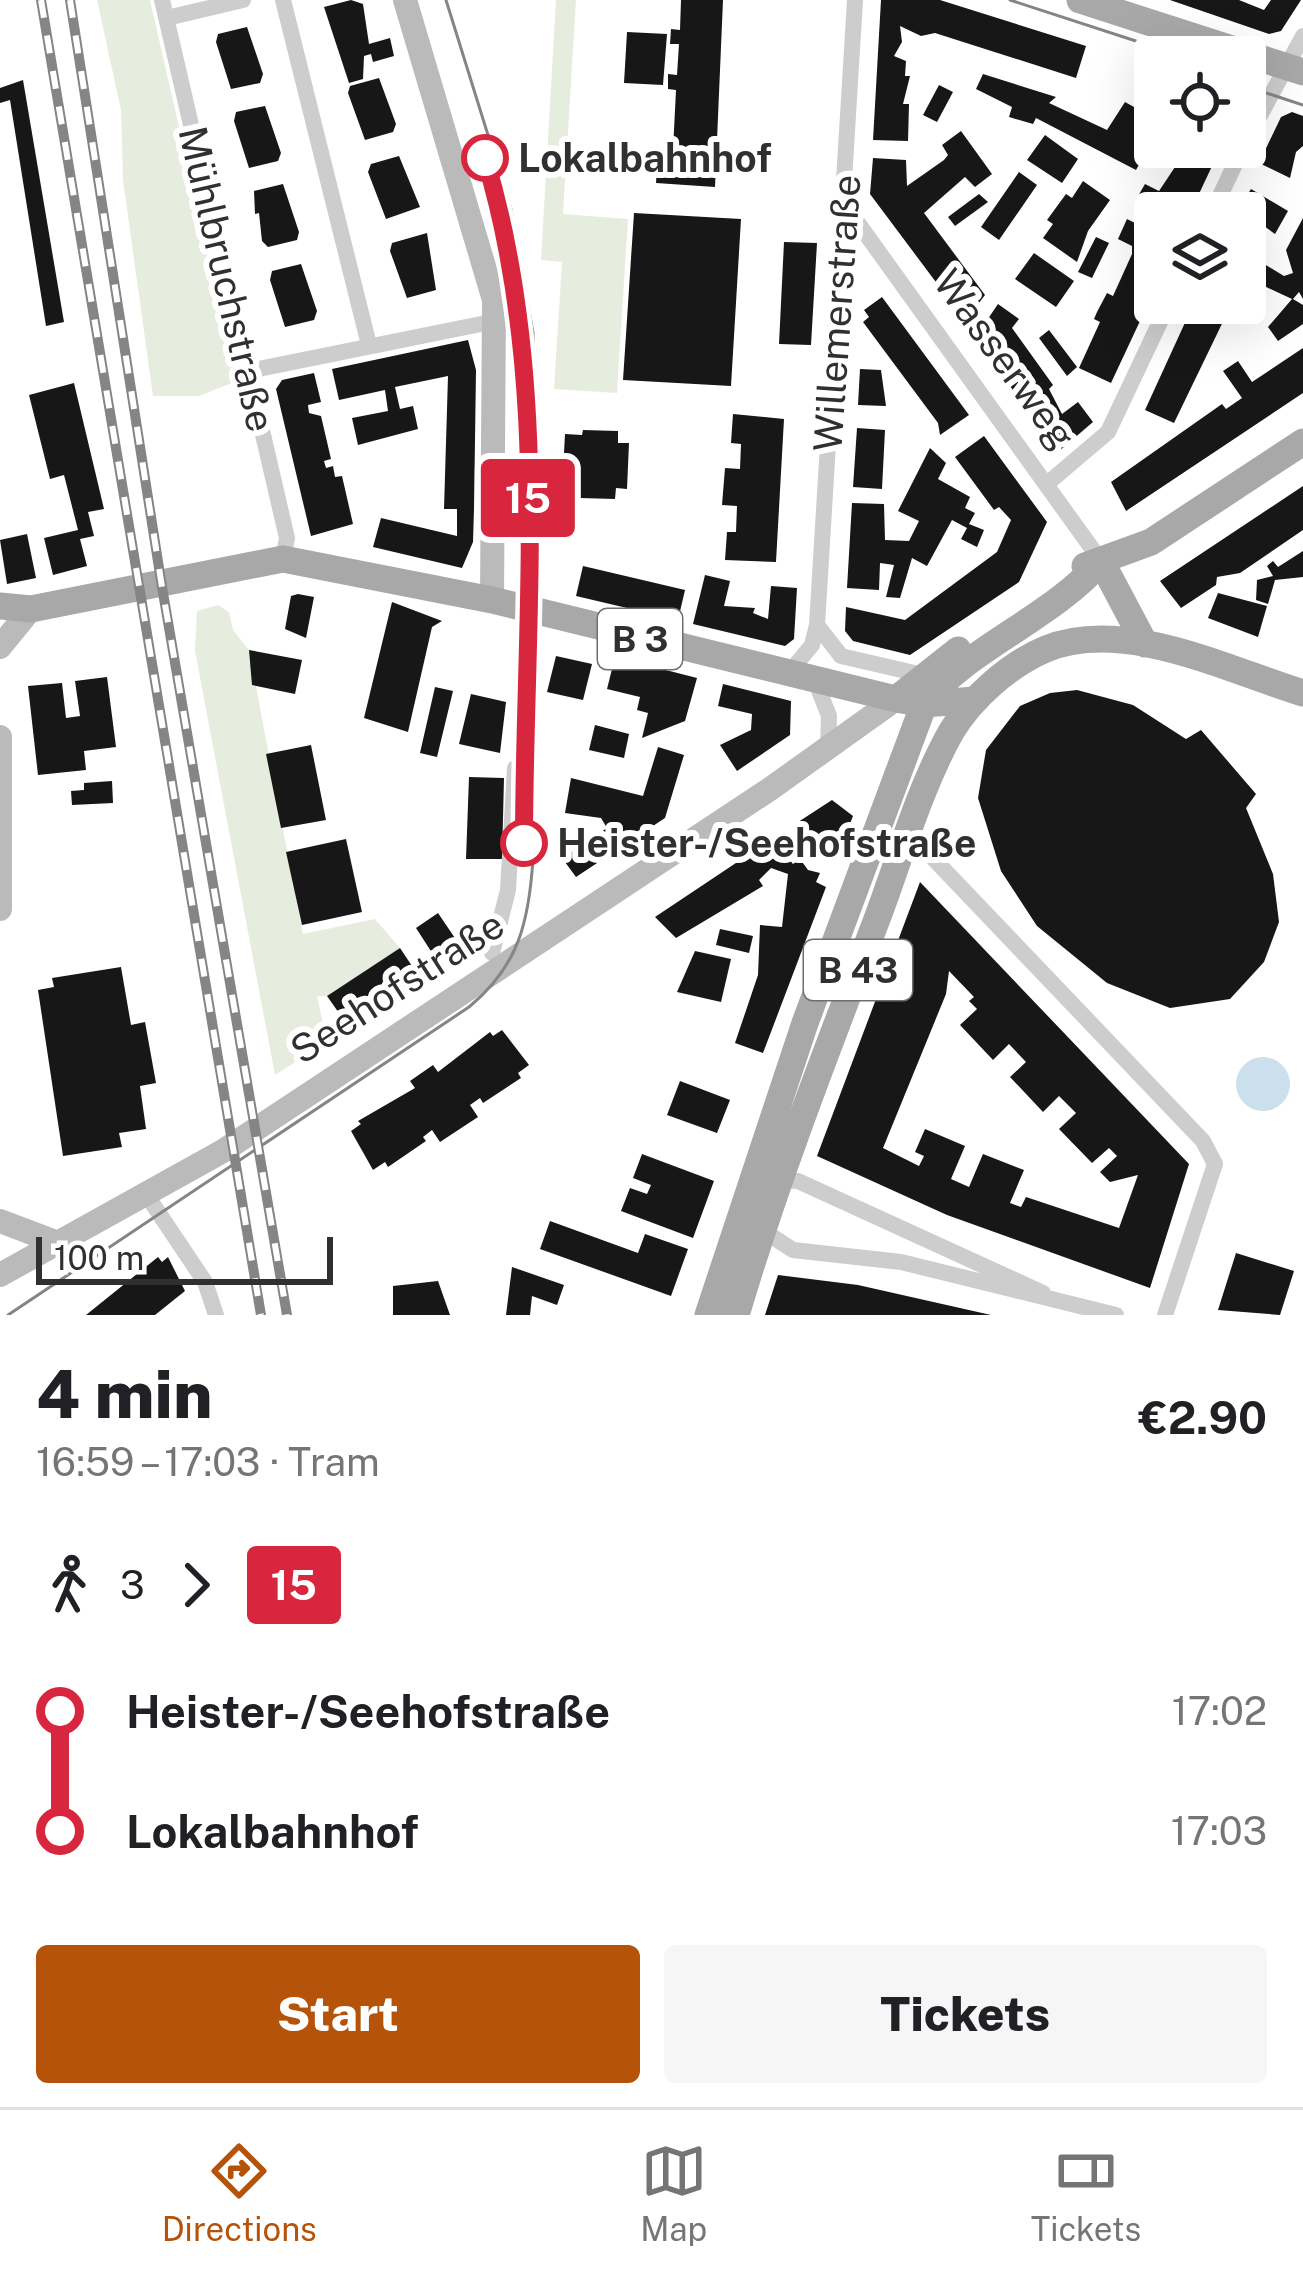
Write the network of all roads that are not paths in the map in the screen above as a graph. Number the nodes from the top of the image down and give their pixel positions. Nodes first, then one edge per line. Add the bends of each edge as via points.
1 (242, 0) edge
2 (283, 0) edge
3 (405, 0) edge
4 (854, 0) edge
5 (1098, 3) edge
6 (165, 9) edge
7 (1303, 36) edge
8 (1293, 69) edge
9 (1266, 111) edge
10 (844, 205) junction
11 (496, 321) junction
12 (1159, 324) edge
13 (369, 345) junction
14 (248, 371) junction
15 (1303, 442) edge
16 (1048, 483) junction
17 (1151, 542) junction
18 (283, 559) junction
19 (1101, 561) junction
20 (1124, 599) junction
21 (492, 600) junction
22 (0, 606) edge
23 (31, 609) junction
24 (817, 625) junction
25 (1144, 644) junction
26 (0, 647) edge
27 (923, 674) junction
28 (801, 677) junction
29 (1303, 693) edge
30 (896, 699) junction
31 (975, 700) junction
32 (924, 704) junction
33 (0, 737) edge
34 (828, 750) junction
35 (515, 768) dead end
36 (910, 834) junction
37 (0, 909) edge
38 (492, 953) dead end
39 (779, 1179) junction
40 (746, 1191) junction
41 (148, 1197) junction
42 (0, 1221) edge
43 (761, 1232) junction
44 (58, 1243) junction
45 (0, 1274) edge
46 (1042, 1293) junction
47 (216, 1315) edge
48 (709, 1315) edge
49 (736, 1315) edge
50 (1116, 1315) edge
51 (1165, 1315) edge

1 - 6 street
2 - 13 street
3 - 11 street
4 - 10 street, Willemerstraße
5 - 8 main road
6 - 14 street, Mühlbruchstraße
7 - 8 street
8 - 9 street
10 - 16 street, Wasserweg
10 - 24 street, Willemerstraße
11 - 13 street
11 - 21 street
12 - 16 street via 1108,432
13 - 14 street
14 - 18 street, Mühlbruchstraße via 287,538
15 - 17 main road, Seehofstraße / B 43
16 - 19 street, Wasserweg
17 - 19 main road, Seehofstraße / B 43
17 - 20 main road
18 - 21 main road, B 3
18 - 23 main road, B 3
19 - 20 main road
19 - 27 main road, Seehofstraße / B 43
19 - 32 main road, Seehofstraße / B 43 via 1080,586
20 - 25 main road
21 - 28 main road, B 3
22 - 23 main road, B 3
23 - 26 street
24 - 27 street via 841,656
24 - 28 street, Willemerstraße
25 - 29 main road
25 - 31 main road via 1080,640 1045,649
27 - 30 main road, Seehofstraße / B 43
28 - 30 main road, B 3
28 - 34 street via 829,716
30 - 32 main road, B 3
30 - 34 street, Seehofstraße
31 - 32 main road
31 - 36 main road, B 43 via 951,733
32 - 40 main road, B 43
33 - 37 street
34 - 41 street, Seehofstraße
35 - 38 street via 508,890
36 - 39 main road, B 43
36 - 51 street via 1203,1142 1215,1164
39 - 40 street
39 - 43 main road, B 43
39 - 46 street
40 - 43 street
40 - 48 main road, B 43
41 - 44 street, Seehofstraße
41 - 47 street via 205,1282
42 - 44 street
43 - 46 street via 793,1250 901,1262
43 - 49 main road, B 43
44 - 45 street, Seehofstraße
46 - 50 street

